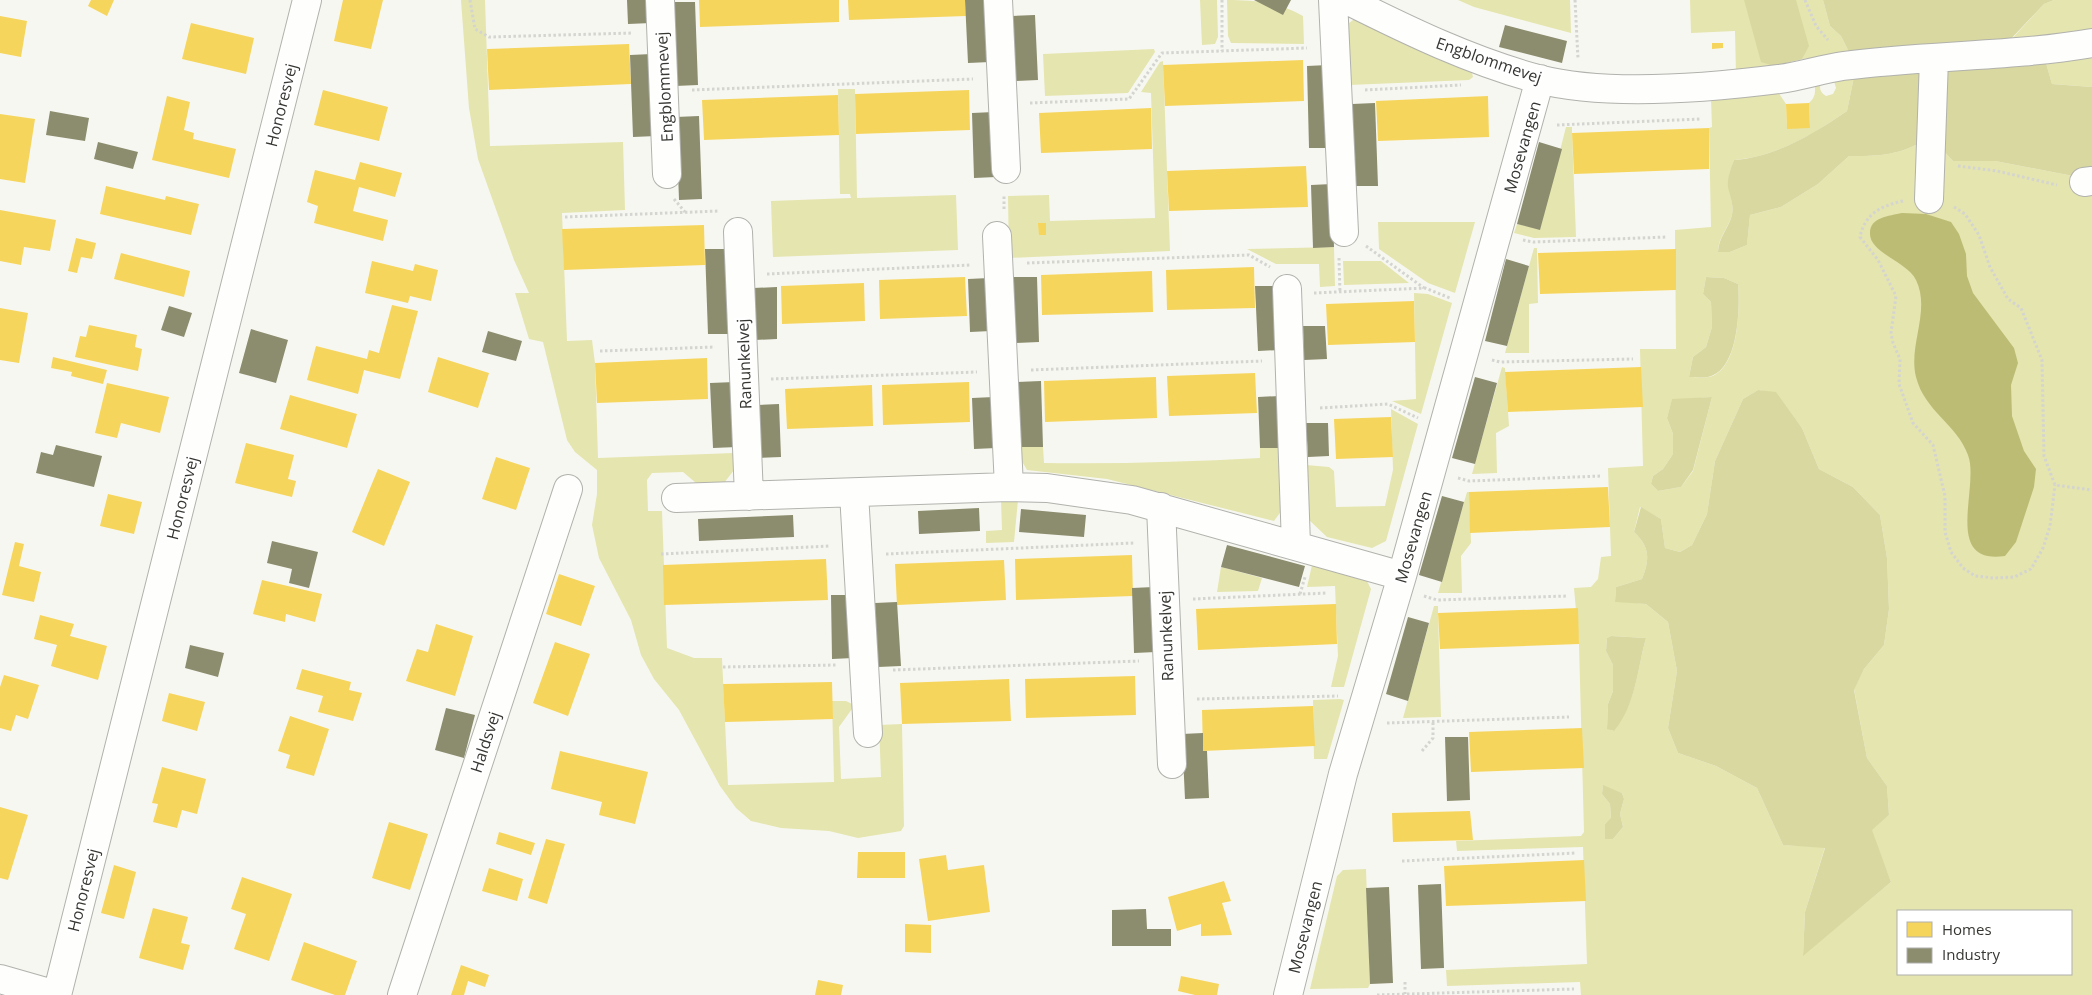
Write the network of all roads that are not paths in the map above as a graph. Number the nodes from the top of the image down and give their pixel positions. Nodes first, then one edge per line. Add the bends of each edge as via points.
1 (307, 0) edge
2 (660, 0) edge
3 (998, 0) edge
4 (1333, 0) edge
5 (1347, 0) edge
6 (2092, 43) edge
7 (1934, 59) junction
8 (1540, 79) junction
9 (1006, 169) road end
10 (667, 174) dead end
11 (1929, 199) road end
12 (738, 232) road end
13 (1344, 232) road end
14 (997, 236) road end
15 (1287, 289) road end
16 (1009, 487) junction
17 (568, 489) dead end
18 (854, 493) junction
19 (749, 496) junction
20 (676, 498) dead end
21 (1161, 508) junction
22 (1296, 545) junction
23 (1400, 582) junction
24 (868, 733) dead end
25 (1172, 764) dead end
26 (0, 979) edge
27 (57, 995) edge
28 (402, 995) edge
29 (1288, 995) edge

1 - 27 street, Honoresvej
2 - 10 street, Engblommevej
3 - 9 street
4 - 13 street
5 - 8 street, Engblommevej via 1415,34 1481,61
6 - 7 street, Engblommevej
7 - 8 street, Engblommevej via 1843,66 1781,78 1701,87 1614,88
7 - 11 street
8 - 23 street, Mosevangen
12 - 19 street, Ranunkelvej
14 - 16 street
15 - 22 street
16 - 18 street
16 - 21 street via 1057,489 1132,500
17 - 28 street, Haldsvej
18 - 19 street
18 - 24 street
19 - 20 street
21 - 22 street
21 - 25 street, Ranunkelvej
22 - 23 street
23 - 29 street, Mosevangen via 1339,792
26 - 27 street

